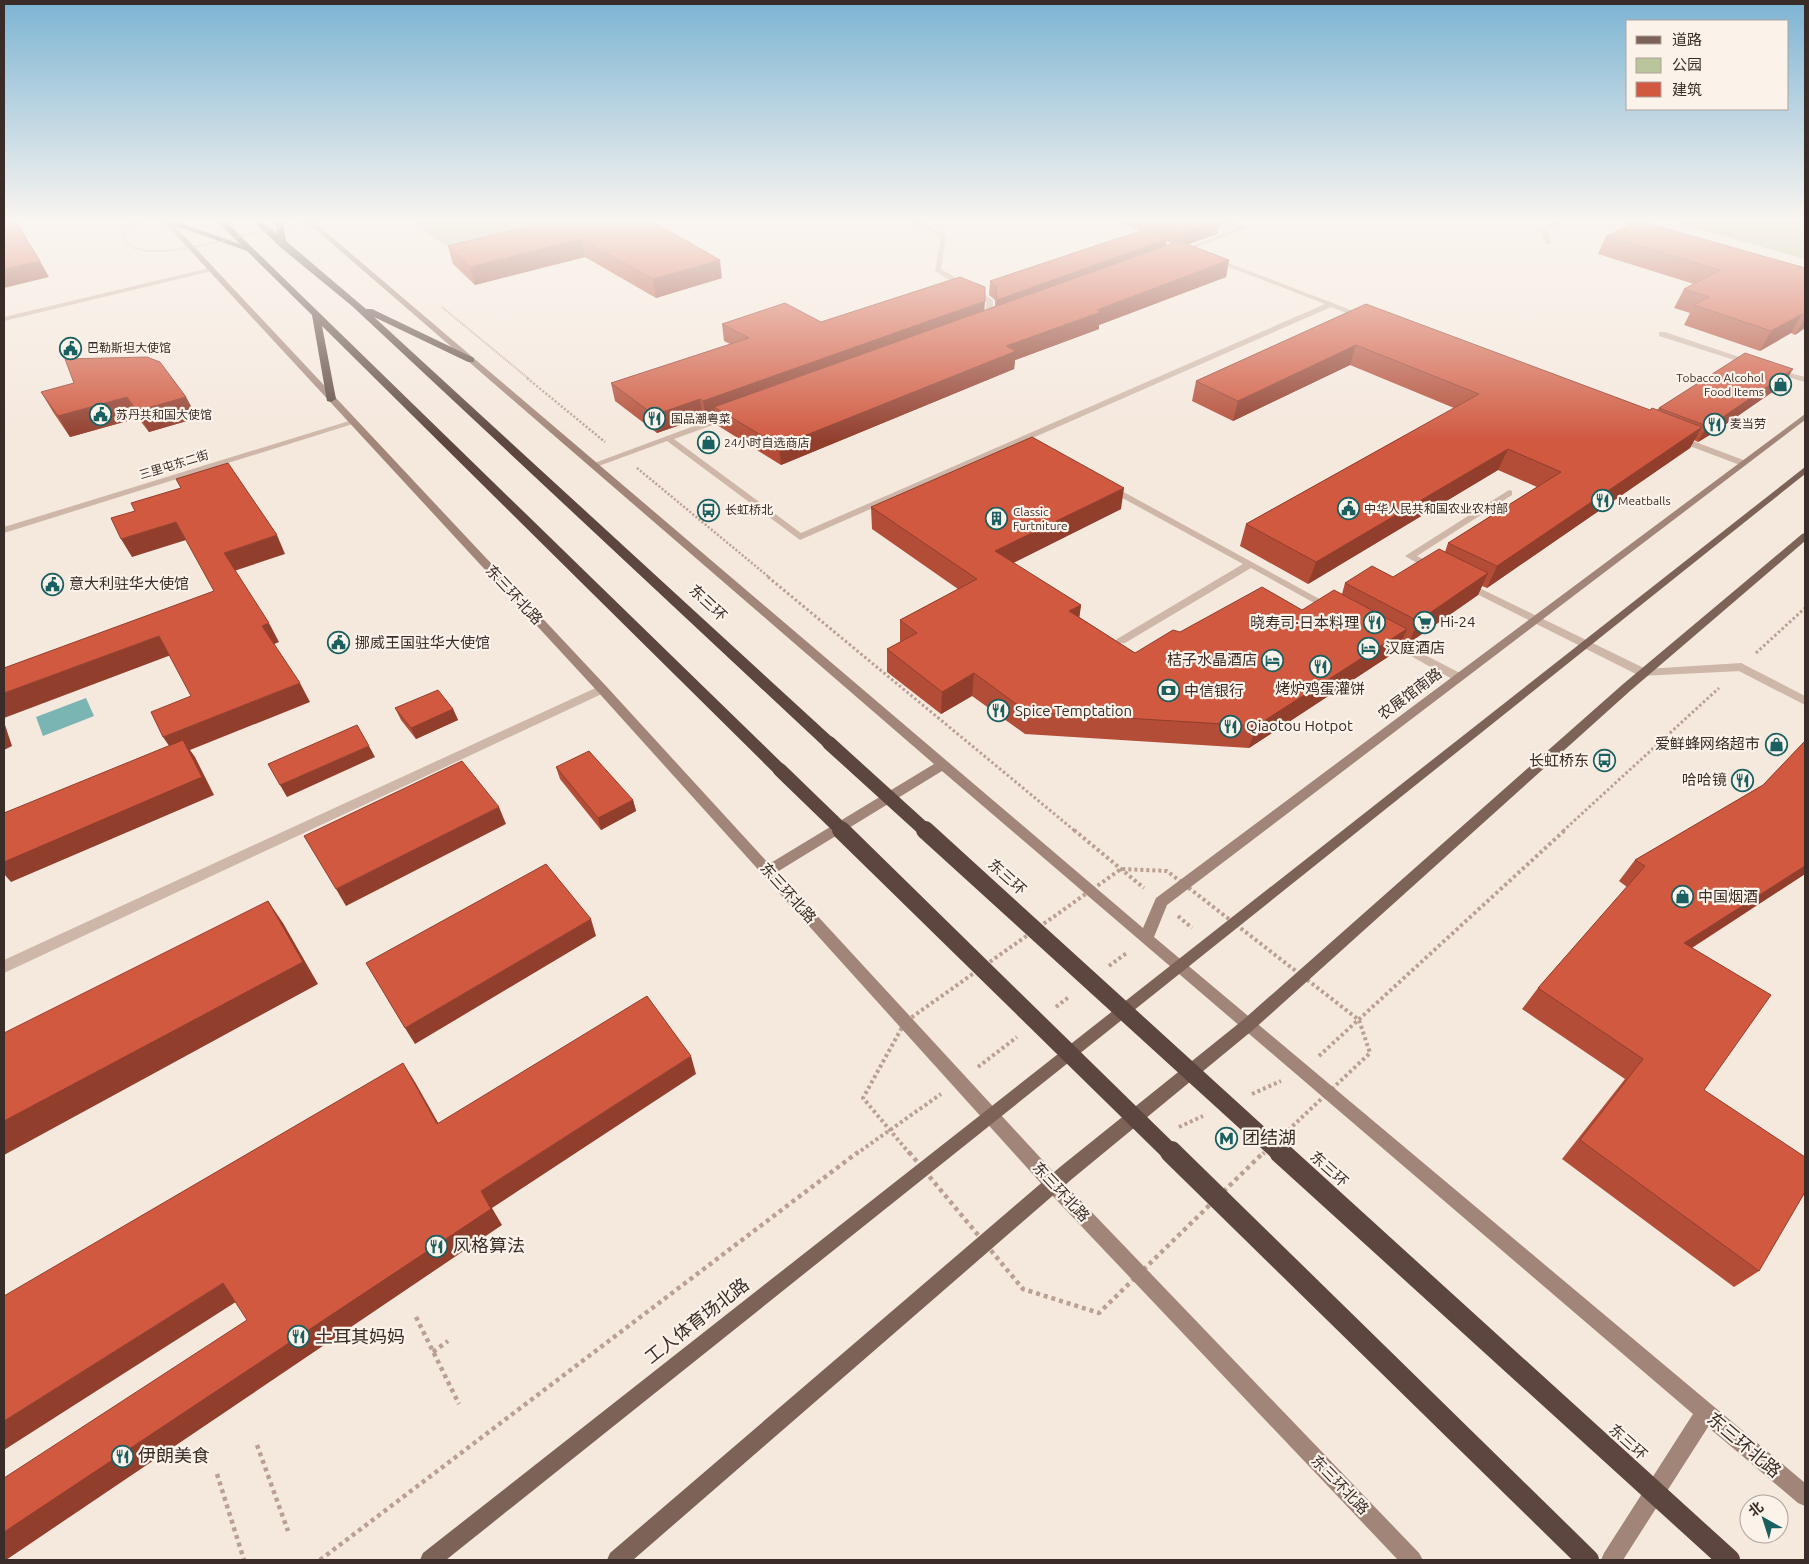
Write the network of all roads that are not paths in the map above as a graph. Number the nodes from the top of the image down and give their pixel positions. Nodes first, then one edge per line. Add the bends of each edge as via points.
1 (105, 295) edge
2 (233, 295) edge
3 (296, 295) edge
4 (343, 295) edge
5 (395, 295) edge
6 (978, 295) edge
7 (1308, 295) edge
8 (354, 304) junction
9 (1331, 304) junction
10 (316, 315) junction
11 (999, 317) edge
12 (4, 319) edge
13 (990, 321) junction
14 (1377, 322) edge
15 (980, 324) edge
16 (1662, 334) dead end
17 (471, 360) junction
18 (1761, 365) edge
19 (1770, 368) edge
20 (1805, 380) edge
21 (331, 399) junction
22 (742, 411) edge
23 (1805, 416) edge
24 (352, 423) junction
25 (1665, 433) edge
26 (668, 438) junction
27 (1743, 463) junction
28 (593, 465) junction
29 (1805, 470) edge
30 (1098, 481) edge
31 (1509, 493) dead end
32 (4, 530) edge
33 (1805, 536) edge
34 (1251, 564) junction
35 (1338, 612) edge
36 (1536, 619) junction
37 (1373, 631) edge
38 (1121, 641) dead end
39 (1585, 644) junction
40 (1644, 673) junction
41 (1458, 677) junction
42 (602, 689) junction
43 (1805, 701) edge
44 (943, 765) junction
45 (768, 871) junction
46 (1146, 938) junction
47 (1178, 966) junction
48 (4, 967) edge
49 (1248, 1025) junction
50 (990, 1115) junction
51 (1053, 1184) junction
52 (1706, 1412) junction
53 (1805, 1496) edge
54 (430, 1560) edge
55 (617, 1560) edge
56 (1412, 1560) edge
57 (1588, 1560) edge
58 (1611, 1560) edge
59 (1729, 1560) edge

1 - 12 street
2 - 21 street, 东三环北路
3 - 10 highway
4 - 8 highway, 东三环
5 - 17 street
6 - 13 street via 990,302
7 - 9 street
8 - 17 highway
8 - 59 highway, 东三环, bridge via 829,743
9 - 14 street
9 - 26 street via 1026,442 800,537
10 - 21 highway
10 - 57 highway, bridge
11 - 13 street
13 - 15 street
16 - 18 street
17 - 28 street
19 - 20 street
21 - 24 street, 东三环北路
22 - 26 street
23 - 27 street, 农展馆南路
24 - 32 street, 三里屯东二街
24 - 42 street, 东三环北路
25 - 27 street
26 - 28 street
27 - 36 street, 农展馆南路
28 - 44 street
29 - 39 main road
30 - 34 street
31 - 36 street via 1410,556
33 - 40 main road
34 - 35 street
34 - 38 street
36 - 39 street
36 - 41 street, 农展馆南路
37 - 41 street
39 - 40 street
39 - 47 main road
40 - 43 street via 1741,667
40 - 49 main road
41 - 46 street, 农展馆南路 via 1162,902
42 - 45 street, 东三环北路
42 - 48 street
44 - 45 street
44 - 46 street
45 - 50 street, 东三环北路
46 - 47 street
47 - 49 street, 东三环北路
47 - 50 main road, 工人体育场北路
49 - 51 main road
49 - 52 street, 东三环北路
50 - 51 street, 东三环北路
50 - 54 main road, 工人体育场北路
51 - 55 main road
51 - 56 street, 东三环北路
52 - 53 street, 东三环北路
52 - 58 street

